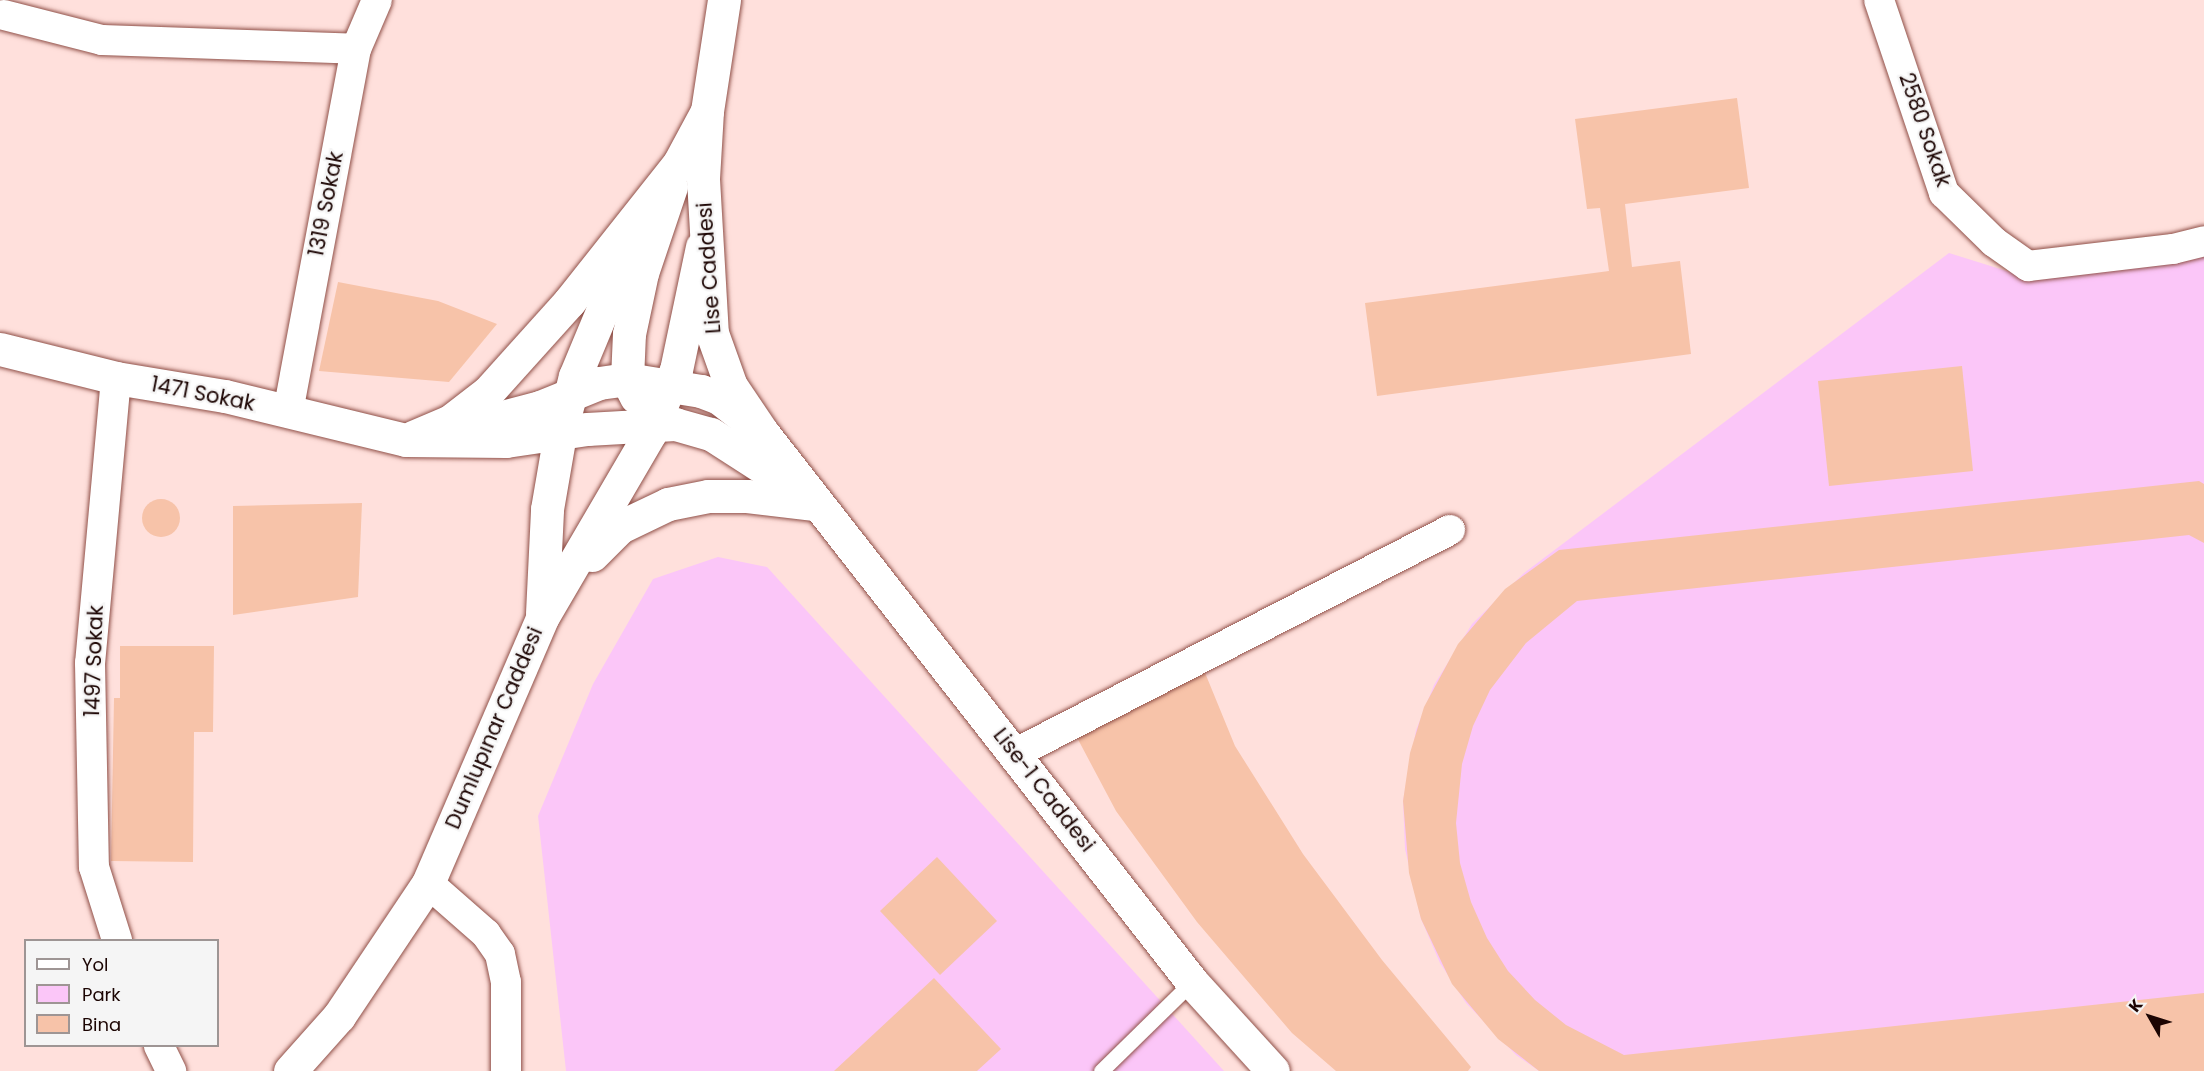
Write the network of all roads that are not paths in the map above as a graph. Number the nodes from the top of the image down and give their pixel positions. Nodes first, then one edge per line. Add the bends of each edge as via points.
1 (377, 0) edge
2 (724, 0) edge
3 (1879, 0) edge
4 (5, 15) edge
5 (356, 49) junction
6 (707, 111) junction
7 (679, 163) junction
8 (644, 209) junction
9 (705, 234) junction
10 (2204, 241) edge
11 (0, 349) edge
12 (116, 378) junction
13 (627, 379) junction
14 (571, 393) junction
15 (666, 404) junction
16 (288, 412) junction
17 (762, 432) junction
18 (560, 434) junction
19 (406, 440) junction
20 (821, 505) junction
21 (1450, 530) dead end
22 (561, 587) junction
23 (542, 618) junction
24 (1016, 753) junction
25 (428, 883) junction
26 (117, 939) edge
27 (1192, 982) junction
28 (159, 1047) edge
29 (171, 1071) edge
30 (290, 1071) edge
31 (506, 1071) edge
32 (1101, 1071) edge
33 (1273, 1071) edge

1 - 5 street, 1319 Sokak
2 - 6 street, Lise Caddesi
3 - 10 street, 2580 Sokak via 1944,193 1994,242 2028,266 2173,249
4 - 5 street via 102,40
5 - 16 street, 1319 Sokak
6 - 7 street
6 - 9 street, Lise Caddesi
7 - 8 street
7 - 13 street via 642,273 629,334
8 - 14 street
8 - 19 street via 569,302 488,392 449,422
9 - 15 street, Dumlupınar Caddesi
9 - 17 street, Lise Caddesi via 707,290 718,356 731,386
11 - 12 street, 1471 Sokak
12 - 16 street, 1471 Sokak via 225,396
12 - 26 street, 1497 Sokak via 90,663 94,867
13 - 14 street
13 - 15 street via 639,402
14 - 18 street
14 - 19 street via 493,421
15 - 17 street via 719,398
15 - 18 street
15 - 20 street
15 - 22 street, Dumlupınar Caddesi
16 - 19 street, 1471 Sokak
17 - 20 street, Lise Caddesi
18 - 19 street via 506,441
18 - 23 street via 547,508
20 - 22 street via 747,496 708,496 668,504 620,528
20 - 24 street, Lise-1 Caddesi
21 - 24 street
22 - 23 street, Dumlupınar Caddesi
23 - 25 street, Dumlupınar Caddesi
24 - 27 street, Lise-1 Caddesi
25 - 30 street, Dumlupınar Caddesi via 339,1016
25 - 31 street via 486,934 500,954 506,982
27 - 32 lane
27 - 33 street, Lise-1 Caddesi
28 - 29 street

